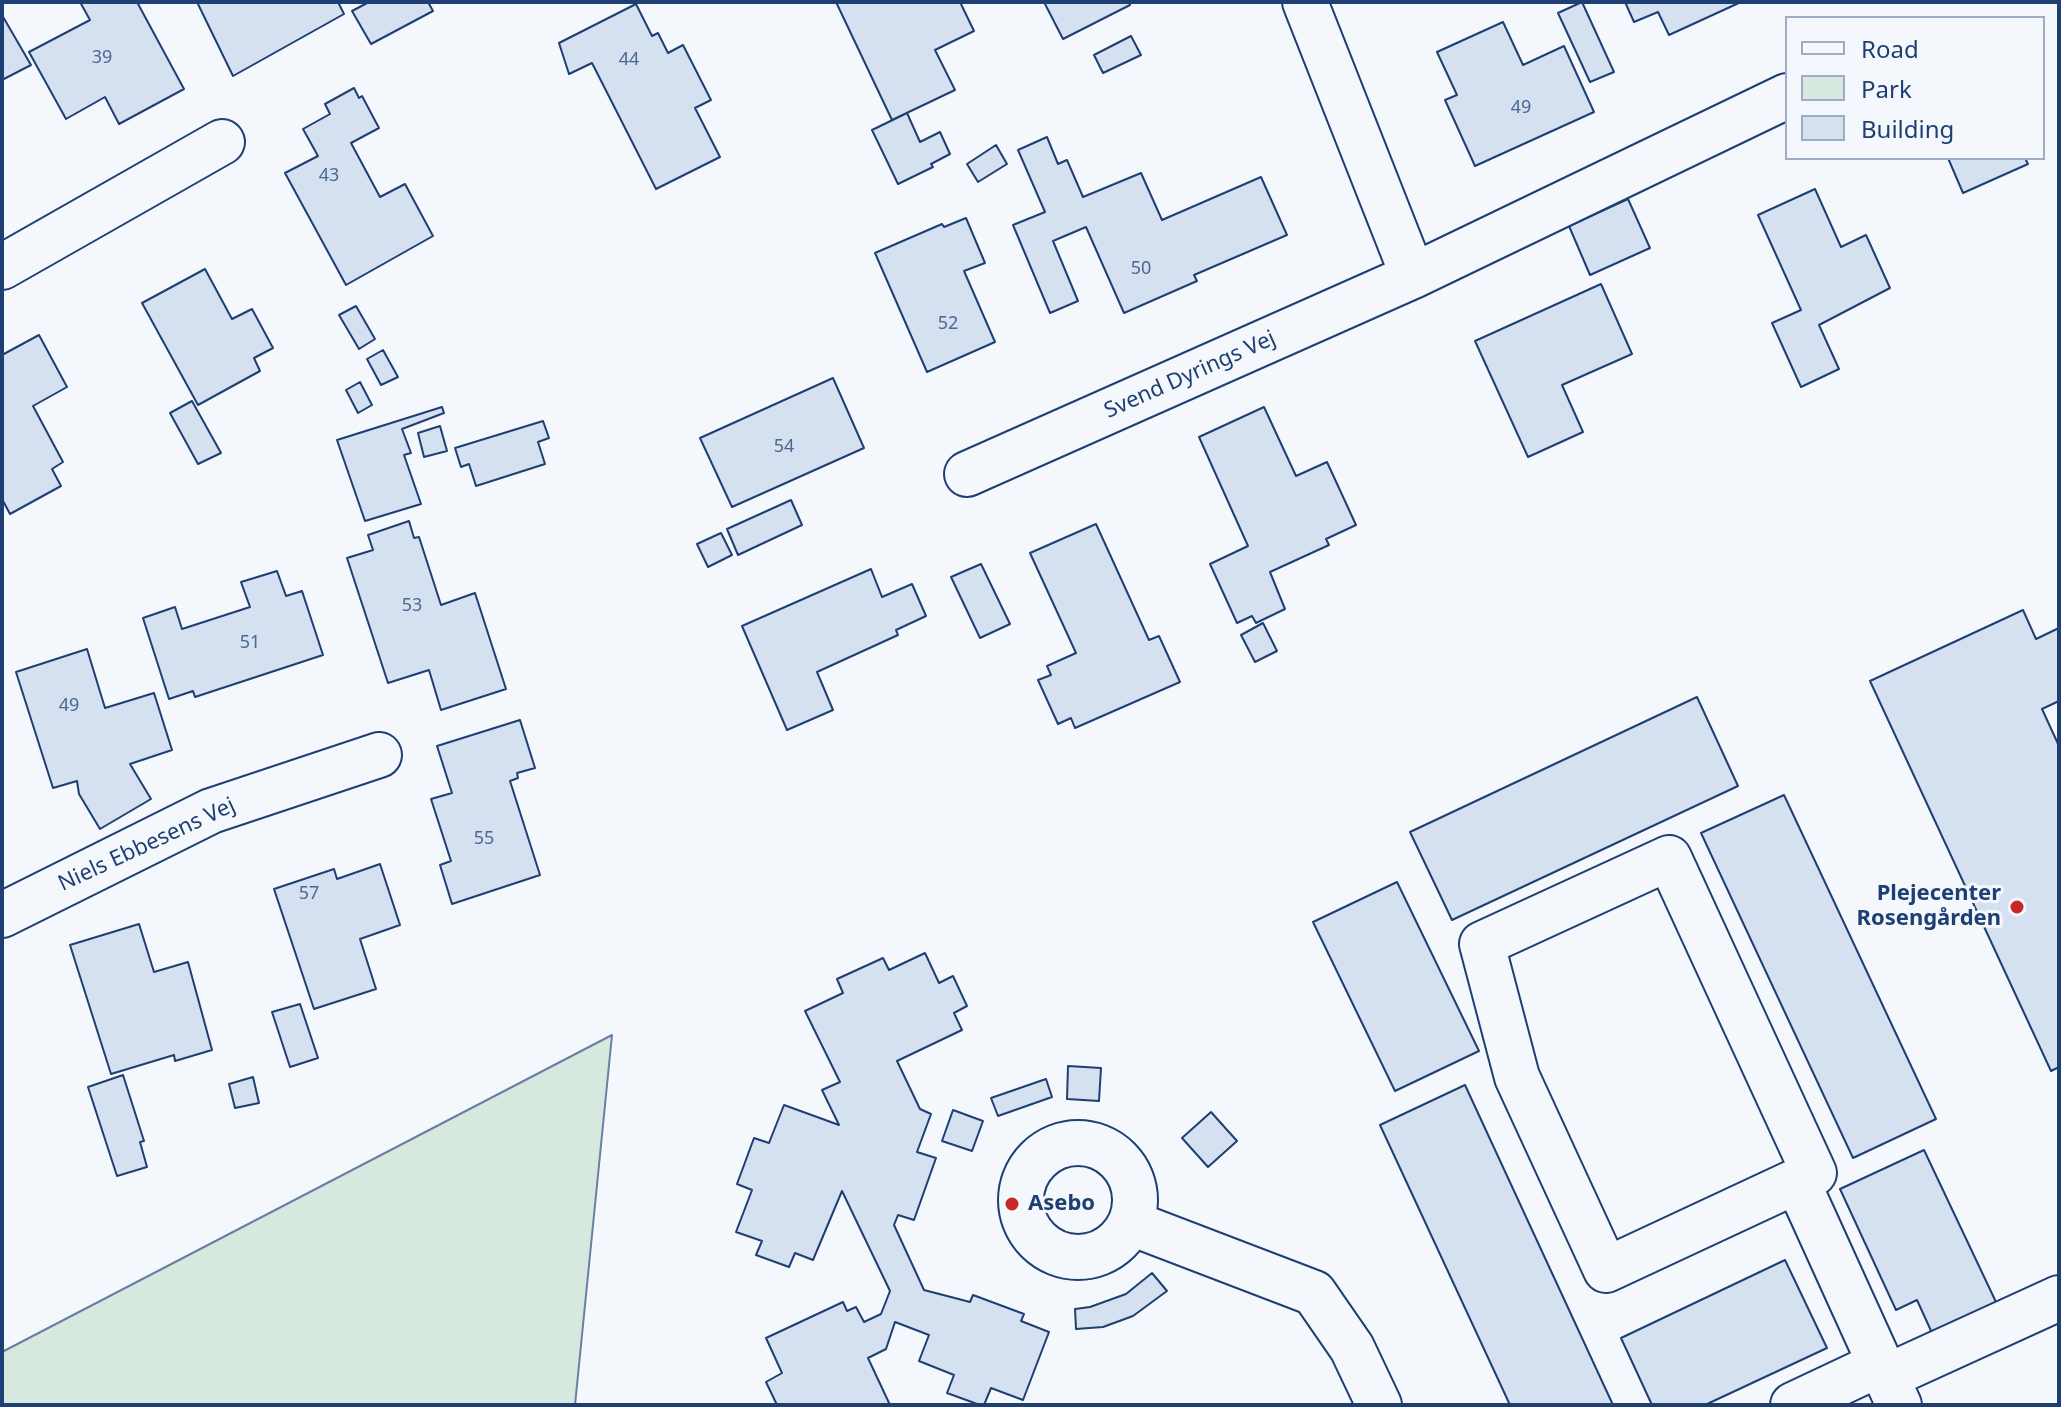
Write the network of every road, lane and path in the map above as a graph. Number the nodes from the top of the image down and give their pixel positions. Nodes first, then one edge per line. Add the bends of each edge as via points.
1 (1305, 2) edge
2 (1785, 97) edge
3 (222, 142) dead end
4 (2, 267) edge
5 (1413, 276) junction
6 (967, 474) dead end
7 (379, 755) dead end
8 (4, 907) edge
9 (1797, 1181) junction
10 (1131, 1223) dead end
11 (2059, 1298) edge
12 (1889, 1382) edge
13 (1379, 1405) edge
14 (1793, 1405) edge

1 - 5 street
2 - 5 street, Svend Dyrings Vej
3 - 4 street
5 - 6 street, Svend Dyrings Vej
7 - 8 street, Niels Ebbesens Vej via 211,811
9 - 9 street via 1606,1270 1517,1077 1482,944 1669,858 1814,1173
9 - 12 street
10 - 13 street via 1314,1293 1352,1348
11 - 12 street
12 - 14 street

